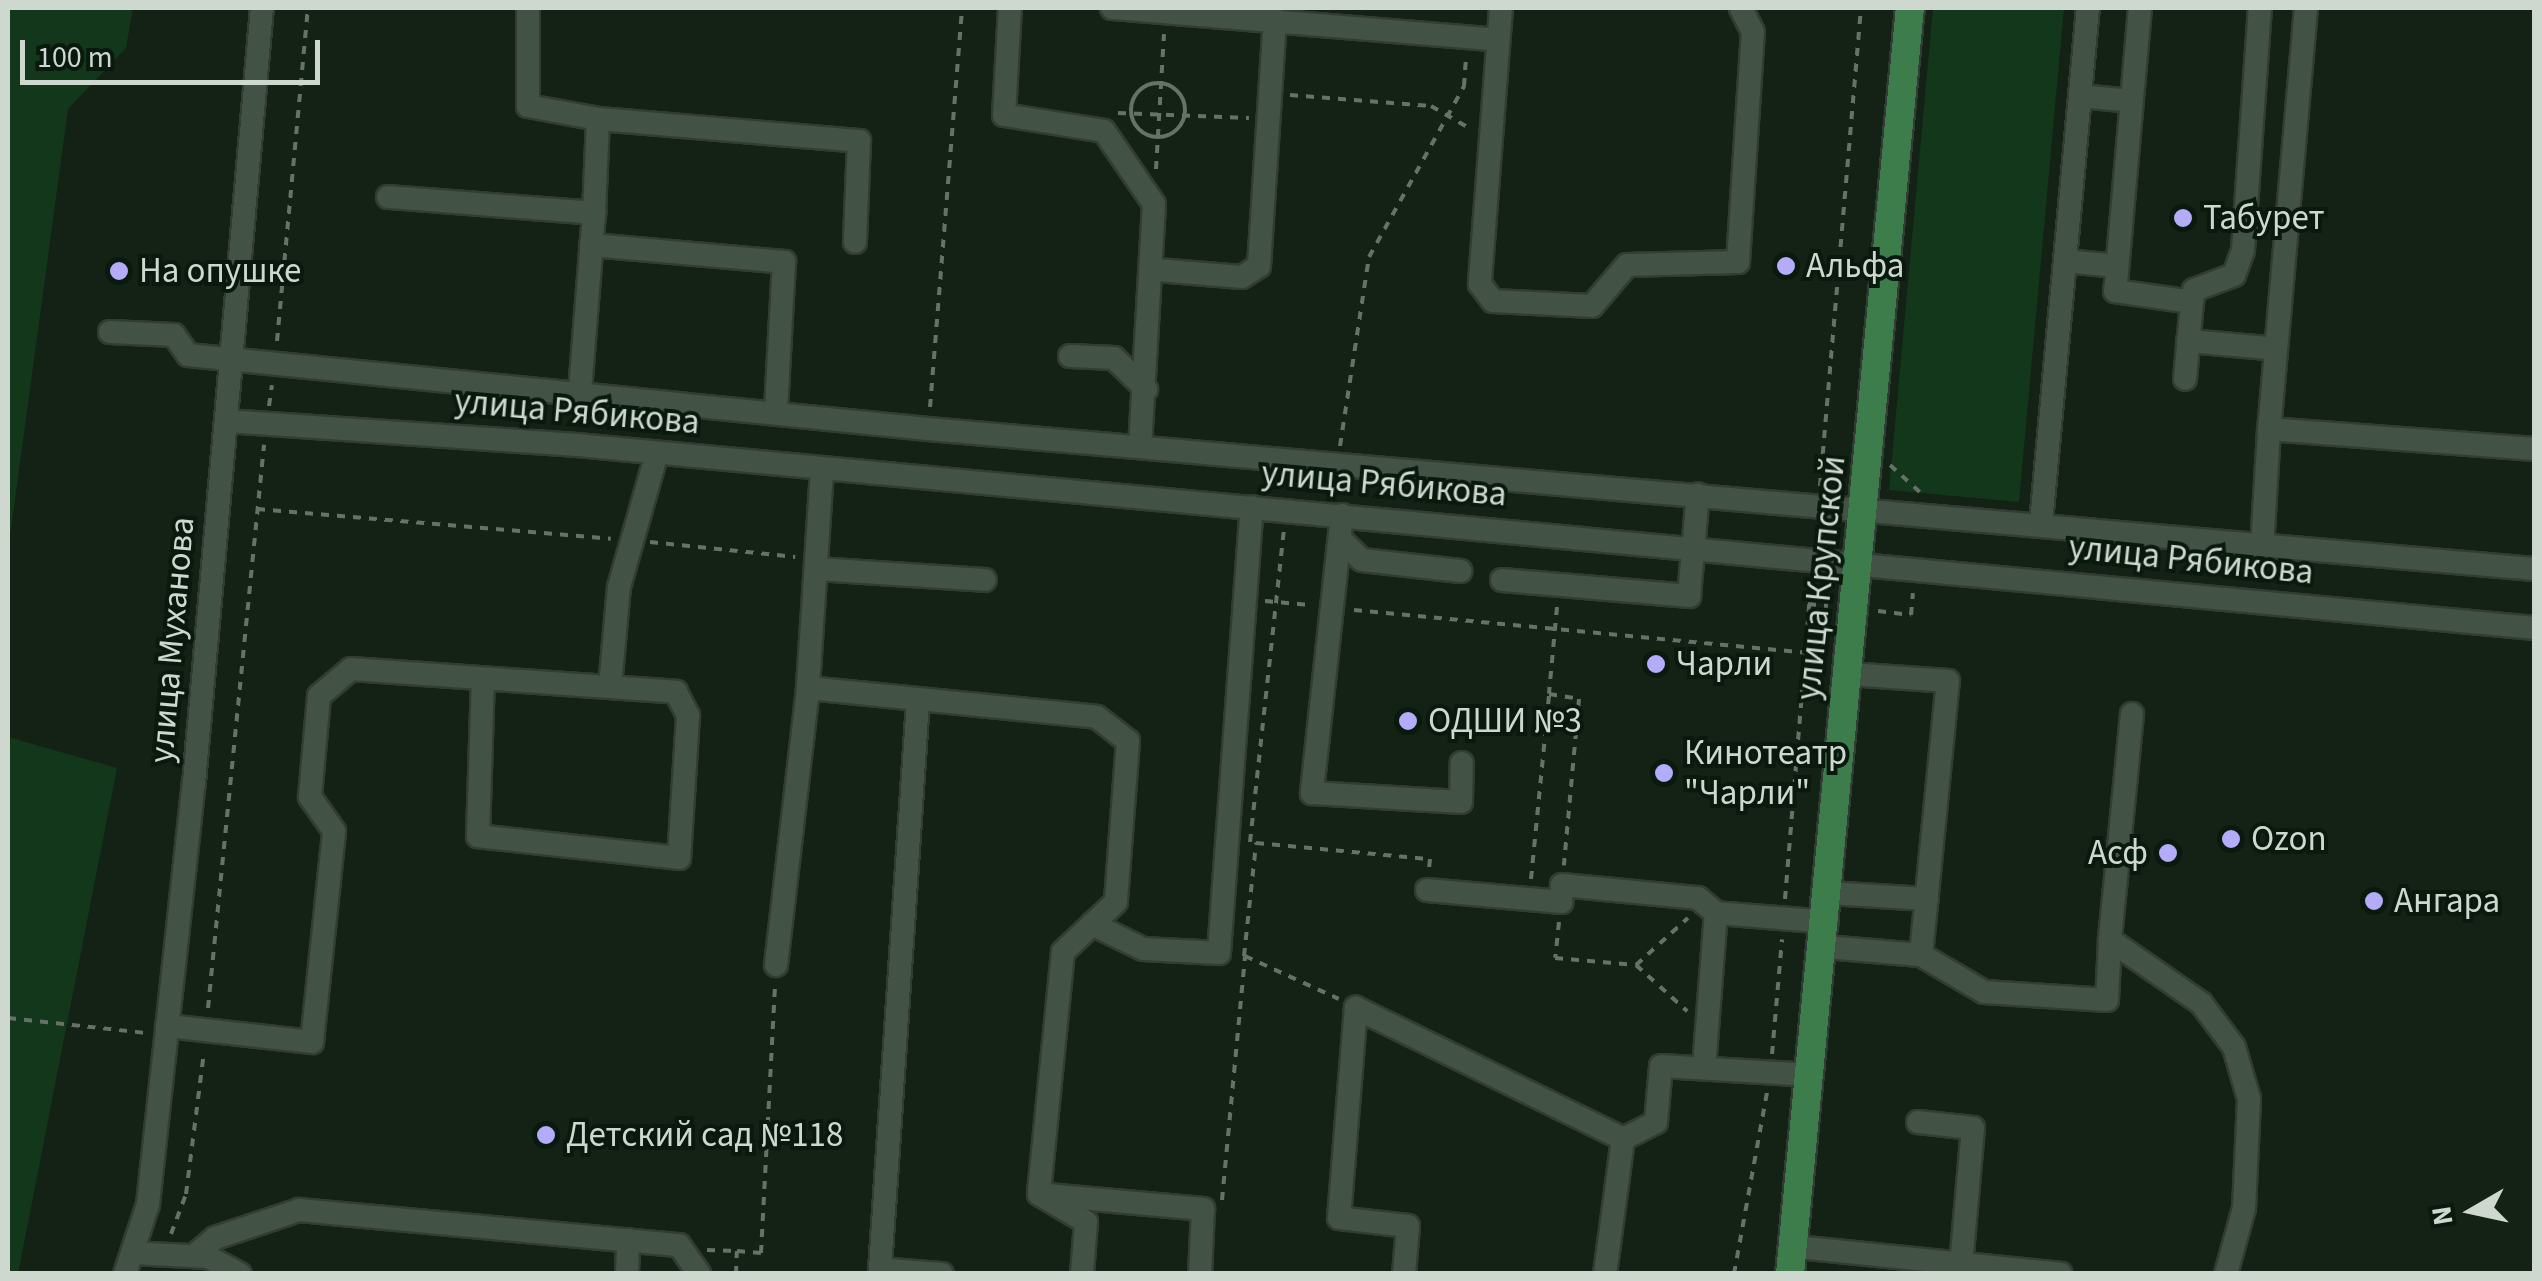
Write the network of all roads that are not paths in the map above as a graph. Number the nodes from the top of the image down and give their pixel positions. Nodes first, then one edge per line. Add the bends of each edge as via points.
1 (262, 8) edge
2 (528, 8) edge
3 (1010, 8) edge
4 (1112, 8) edge
5 (1501, 8) edge
6 (1741, 8) edge
7 (1910, 8) edge
8 (2088, 8) edge
9 (2140, 8) edge
10 (2260, 8) edge
11 (2306, 8) edge
12 (1275, 20) junction
13 (1498, 40) junction
14 (2080, 96) junction
15 (2132, 100) junction
16 (598, 120) junction
17 (388, 196) dead end
18 (594, 213) junction
19 (855, 242) dead end
20 (591, 245) junction
21 (2065, 261) junction
22 (2117, 266) junction
23 (1157, 270) junction
24 (2192, 302) junction
25 (110, 332) dead end
26 (2188, 341) junction
27 (2268, 348) dead end
28 (1070, 356) dead end
29 (231, 359) junction
30 (2185, 379) dead end
31 (1146, 389) junction
32 (580, 390) junction
33 (776, 412) junction
34 (226, 421) junction
35 (2268, 429) junction
36 (1140, 446) junction
37 (2534, 449) edge
38 (657, 453) junction
39 (822, 470) junction
40 (1698, 494) junction
41 (1252, 507) junction
42 (1866, 511) junction
43 (1342, 515) junction
44 (2041, 523) junction
45 (1340, 539) junction
46 (1693, 548) junction
47 (2262, 548) junction
48 (816, 564) junction
49 (1858, 564) junction
50 (2534, 570) edge
51 (1460, 571) dead end
52 (985, 580) dead end
53 (1502, 580) dead end
54 (2534, 628) edge
55 (1849, 674) junction
56 (483, 679) junction
57 (610, 688) junction
58 (808, 688) junction
59 (918, 701) junction
60 (2132, 714) dead end
61 (1462, 763) dead end
62 (1427, 890) road end
63 (1927, 900) junction
64 (1711, 908) junction
65 (1827, 920) junction
66 (1092, 924) junction
67 (2110, 940) junction
68 (1921, 955) junction
69 (776, 965) road end
70 (167, 1030) junction
71 (1704, 1068) junction
72 (1812, 1075) junction
73 (1918, 1122) dead end
74 (1623, 1139) junction
75 (1039, 1194) junction
76 (628, 1240) junction
77 (194, 1255) junction
78 (1794, 1260) edge
79 (128, 1263) edge
80 (1961, 1264) junction
81 (240, 1274) edge
82 (628, 1274) edge
83 (699, 1274) edge
84 (942, 1274) edge
85 (1082, 1274) edge
86 (1200, 1274) edge
87 (1404, 1274) edge
88 (1605, 1274) edge
89 (2061, 1274) edge
90 (2226, 1274) edge

1 - 29 street, улица Муханова
2 - 16 street via 528,106
3 - 23 street via 1004,116 1104,132 1154,204
4 - 12 street
5 - 13 street
6 - 13 street via 1753,32 1735,267 1626,265 1592,306 1493,300 1480,284
7 - 42 main road, улица Крупской
8 - 14 street
9 - 15 street
10 - 24 street via 2243,250 2234,275 2194,290
11 - 35 street
12 - 13 street
12 - 23 street via 1253,275
14 - 15 street
14 - 21 street
15 - 22 street
16 - 18 street
16 - 19 street via 859,141
17 - 18 street
18 - 20 street
20 - 32 street
20 - 33 street via 784,262
21 - 22 street
21 - 44 street
22 - 24 street via 2118,295
23 - 31 street
24 - 26 street
25 - 29 street, улица Рябикова via 174,335 188,355
26 - 27 street
26 - 30 street
28 - 31 street via 1114,358
29 - 32 street, улица Рябикова
29 - 34 street, улица Муханова
31 - 36 street
32 - 33 street, улица Рябикова
33 - 36 street, улица Рябикова
34 - 38 street, улица Рябикова
34 - 70 street, улица Муханова
35 - 37 street
35 - 47 street
36 - 40 street, улица Рябикова
38 - 39 street, улица Рябикова
38 - 57 street via 633,540
39 - 41 street, улица Рябикова
39 - 48 street
40 - 42 street, улица Рябикова
40 - 46 street
41 - 43 street, улица Рябикова
41 - 66 street via 1219,954 1143,949
42 - 44 street, улица Рябикова
42 - 49 main road, улица Крупской
43 - 45 street
43 - 46 street, улица Рябикова
44 - 47 street, улица Рябикова
45 - 51 street via 1362,560
45 - 61 street via 1312,793 1461,802
46 - 49 street, улица Рябикова
46 - 53 street via 1689,596
47 - 50 street, улица Рябикова
48 - 52 street
48 - 58 street
49 - 54 street, улица Рябикова
49 - 55 main road, улица Крупской
55 - 63 street via 1948,681
55 - 65 main road, улица Крупской
56 - 57 street
56 - 57 street via 478,836 678,858 688,716 676,692
56 - 70 street via 350,670 319,696 310,798 334,832 312,1042
58 - 59 street
58 - 69 street
59 - 66 street via 1097,717 1128,741 1116,902
59 - 84 street via 880,1269
60 - 67 street
62 - 64 street
63 - 65 street
63 - 68 street
64 - 65 street
64 - 71 street
65 - 68 street
65 - 72 main road, улица Крупской
66 - 75 street via 1063,952
67 - 68 street via 2107,1000 1984,992
67 - 90 street via 2201,1003 2234,1048 2250,1100 2244,1208
70 - 79 street, улица Муханова via 148,1204
71 - 72 street
71 - 74 street via 1662,1066 1656,1122
72 - 78 main road, улица Крупской
73 - 80 street via 1973,1128
74 - 87 street via 1356,1008 1339,1218 1408,1226
74 - 88 street
75 - 85 street via 1086,1222
75 - 86 street via 1203,1209
76 - 77 street via 299,1210 214,1238
76 - 82 street
76 - 83 street via 688,1249
77 - 79 street
77 - 81 street
78 - 80 street
80 - 89 street

